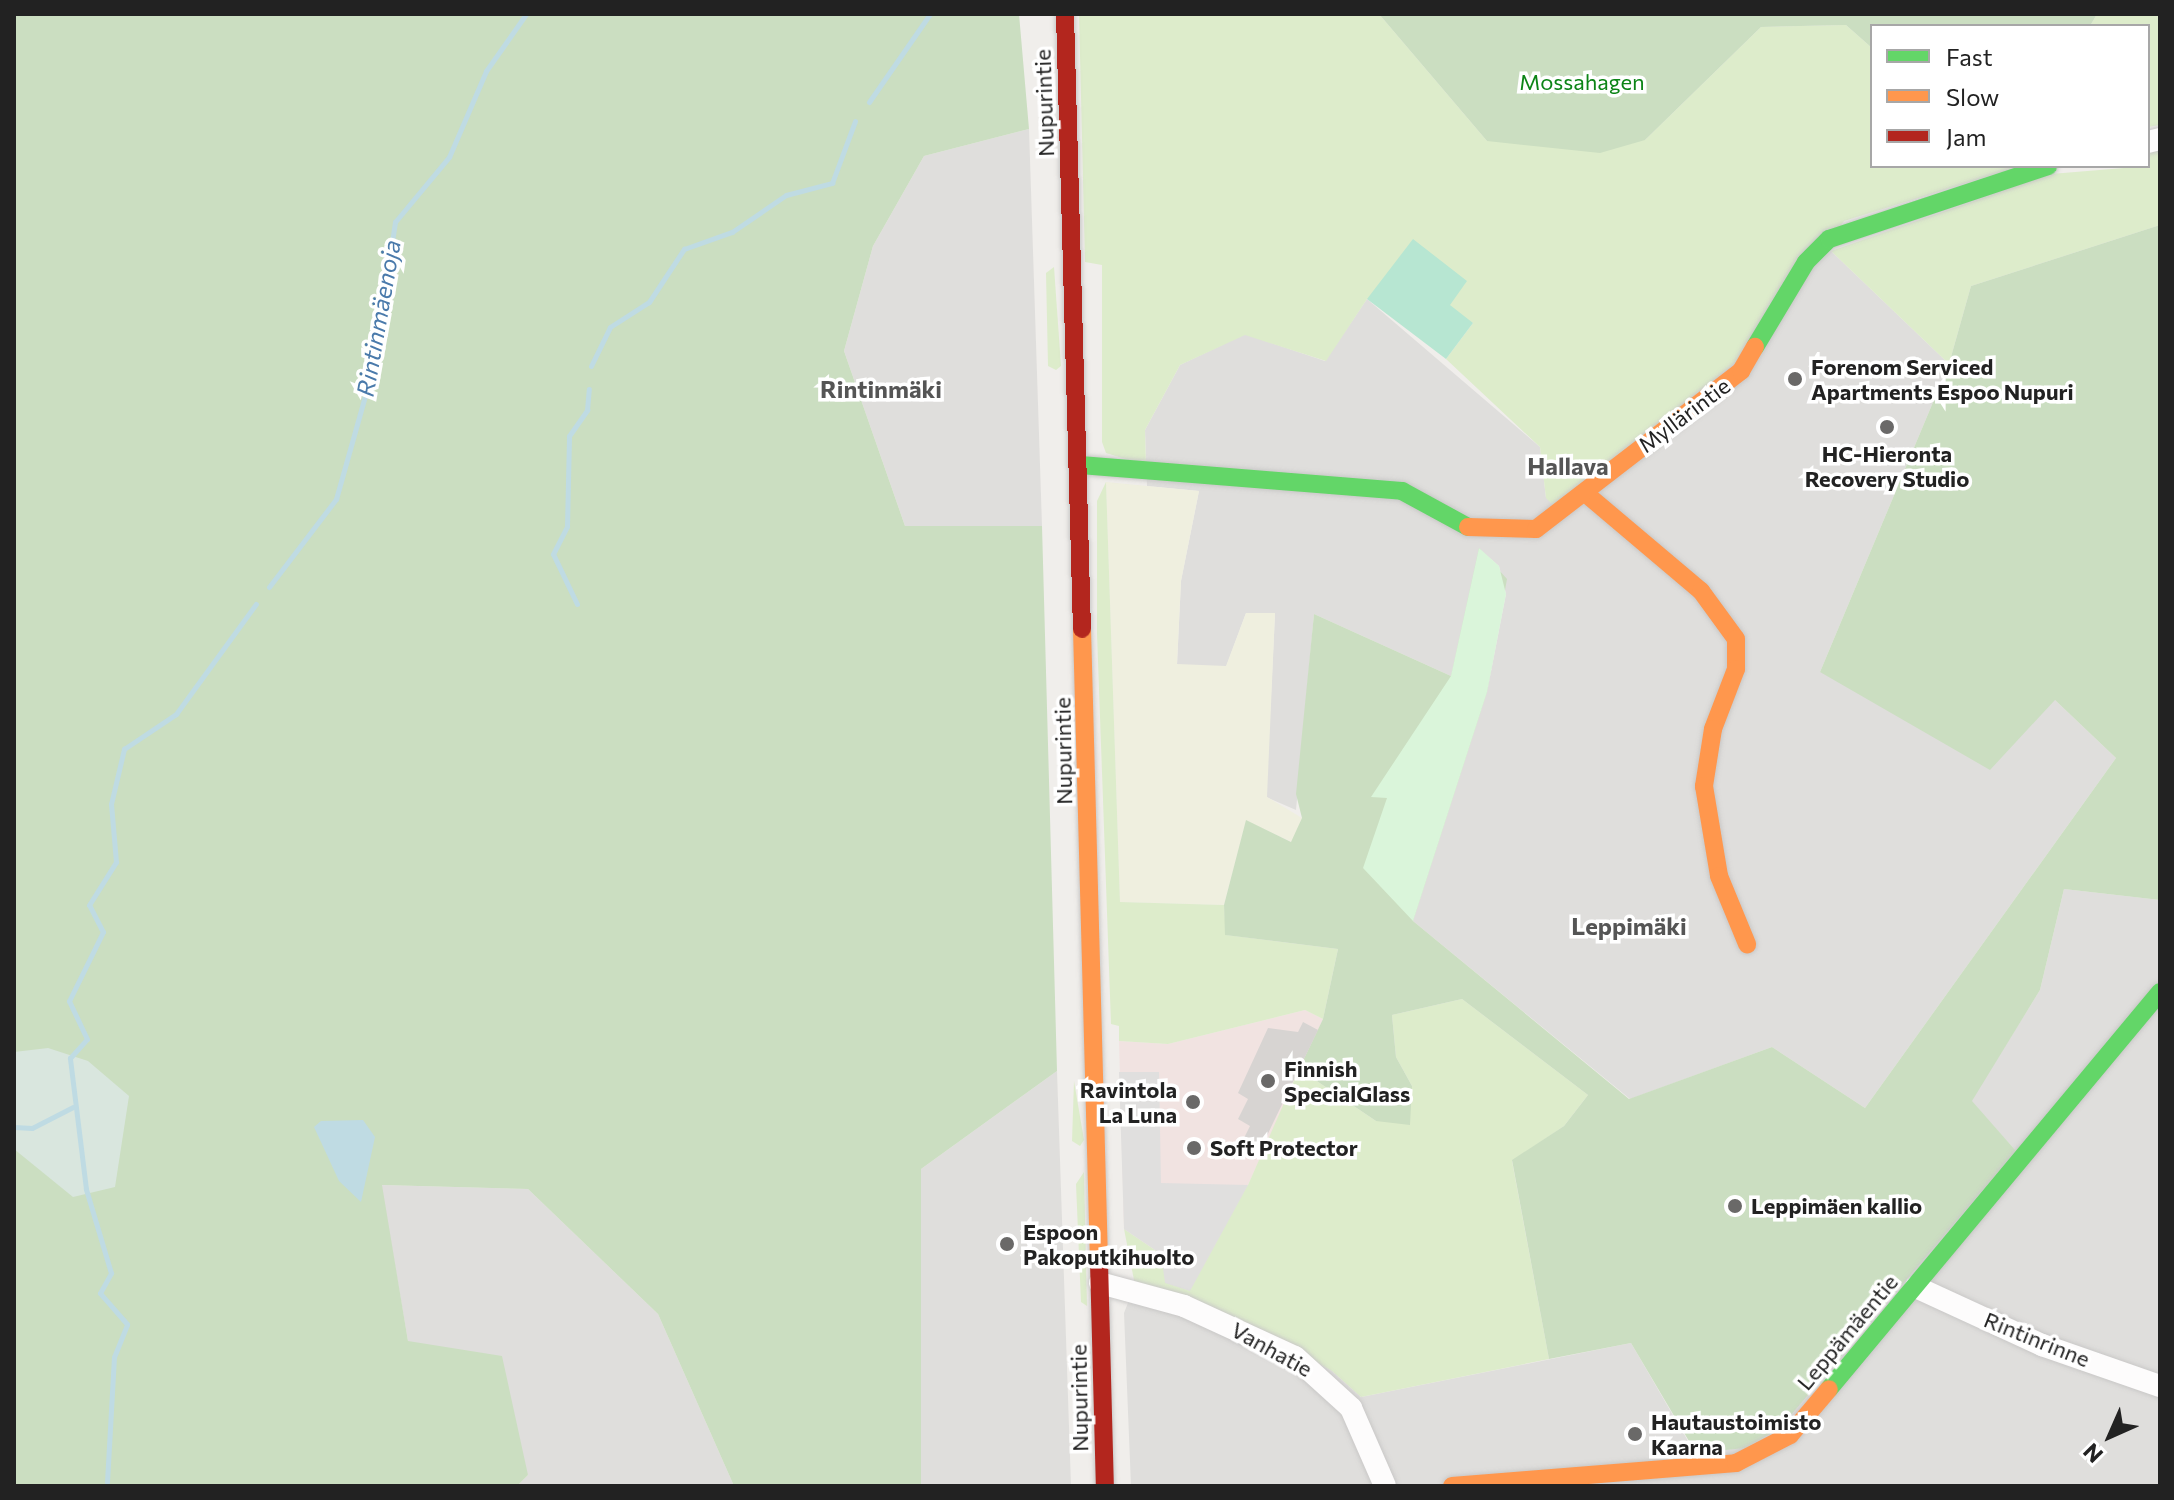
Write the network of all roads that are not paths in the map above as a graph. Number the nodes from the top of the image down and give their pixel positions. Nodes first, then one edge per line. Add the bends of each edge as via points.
1 (1065, 14) edge
2 (2042, 168) edge
3 (1080, 465) junction
4 (1585, 493) junction
5 (1747, 944) dead end
6 (2160, 992) edge
7 (1100, 1283) junction
8 (1916, 1287) junction
9 (2160, 1386) edge
10 (1105, 1486) edge
11 (1385, 1486) edge
12 (1452, 1486) edge

1 - 3 street, Nupurintie
2 - 4 street, Myllärintie via 1829,239 1806,262 1741,371
3 - 4 street, Myllärintie via 1402,491 1497,535 1548,523
3 - 7 street, Nupurintie
4 - 5 street via 1701,591 1736,639 1736,669 1713,729 1704,786 1719,876
6 - 8 street, Leppämäentie
7 - 10 street, Nupurintie
7 - 11 street, Vanhatie via 1184,1306 1295,1357 1351,1408
8 - 9 street, Rintinrinne via 2042,1345
8 - 12 street, Leppämäentie via 1814,1409 1760,1455 1700,1468

